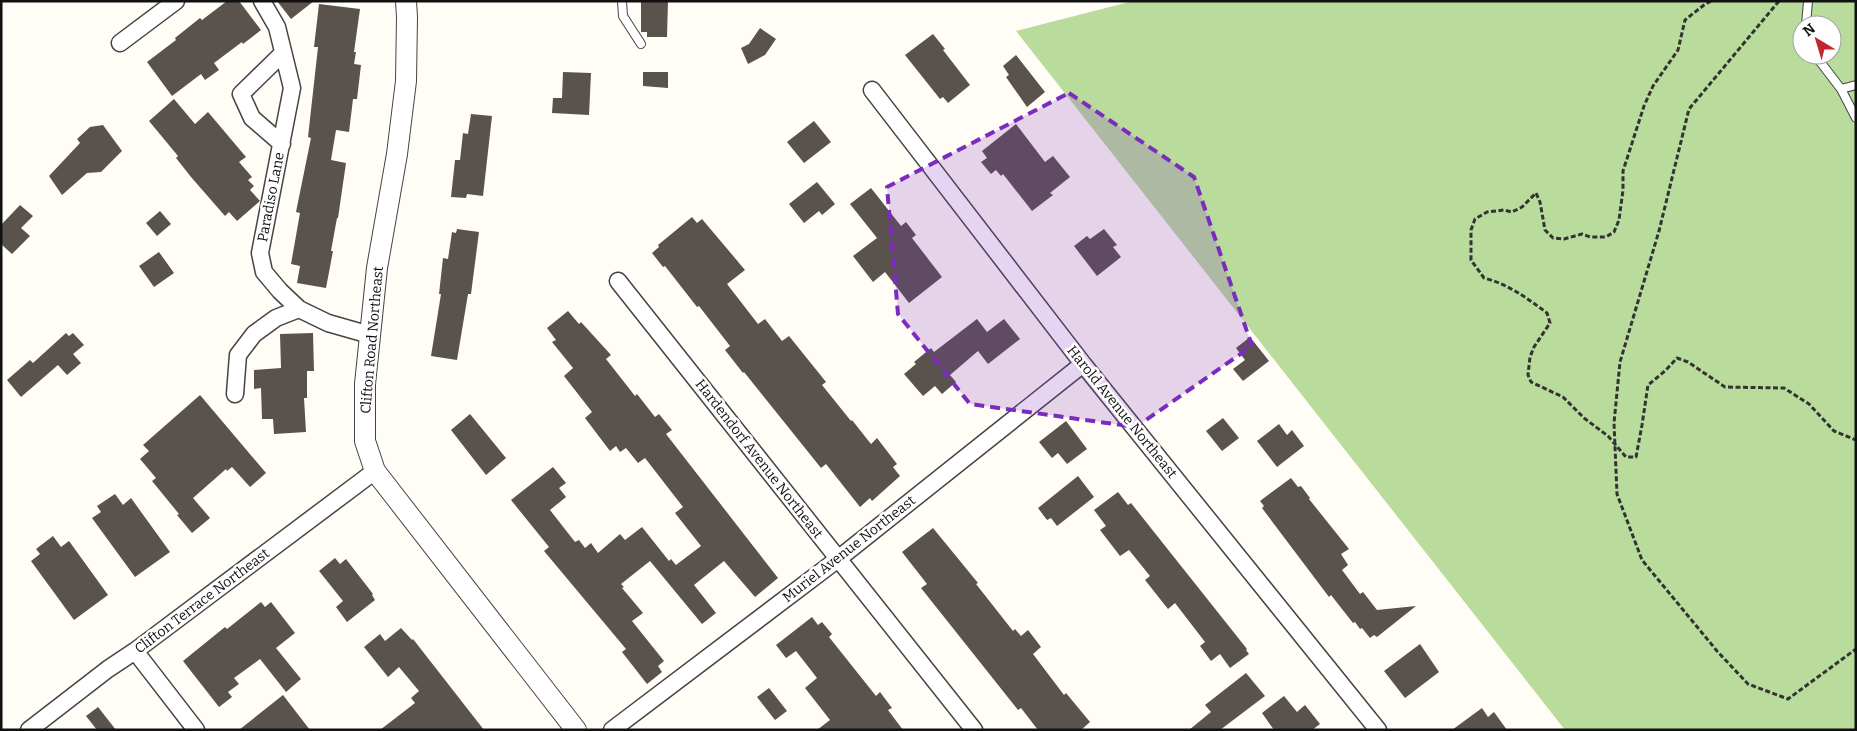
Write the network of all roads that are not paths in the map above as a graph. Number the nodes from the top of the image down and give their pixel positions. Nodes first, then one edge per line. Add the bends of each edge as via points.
1 (176, 1) edge
2 (262, 1) edge
3 (406, 1) edge
4 (622, 1) edge
5 (1808, 1) edge
6 (1807, 15) edge
7 (120, 43) dead end
8 (640, 44) dead end
9 (283, 53) junction
10 (1823, 65) edge
11 (1856, 85) edge
12 (1842, 89) junction
13 (872, 90) dead end
14 (1856, 118) edge
15 (282, 144) junction
16 (618, 281) dead end
17 (299, 309) junction
18 (370, 335) junction
19 (1083, 364) junction
20 (235, 394) dead end
21 (375, 471) junction
22 (838, 559) junction
23 (134, 651) junction
24 (29, 730) edge
25 (196, 730) edge
26 (576, 730) edge
27 (612, 730) edge
28 (974, 730) edge
29 (1378, 730) edge

1 - 7 street
2 - 9 street, Paradiso Lane via 277,27
3 - 18 street, Clifton Road Northeast via 406,81
4 - 8 lane via 622,16
5 - 6 lane
9 - 15 street, Paradiso Lane via 292,88
9 - 15 street via 242,94 252,118
10 - 12 lane
11 - 12 lane
12 - 14 lane
13 - 19 street, Harold Avenue Northeast
15 - 17 street, Paradiso Lane via 260,253 264,272
16 - 22 street, Hardendorf Avenue Northeast
17 - 18 street, Paradiso Lane via 328,323
17 - 20 street via 276,318 254,334 238,355
18 - 21 street, Clifton Road Northeast via 364,441
19 - 22 street, Muriel Avenue Northeast
19 - 29 street, Harold Avenue Northeast
21 - 23 street, Clifton Terrace Northeast
21 - 26 street, Clifton Road Northeast
22 - 27 street, Muriel Avenue Northeast
22 - 28 street, Hardendorf Avenue Northeast
23 - 24 street, Clifton Terrace Northeast
23 - 25 street

